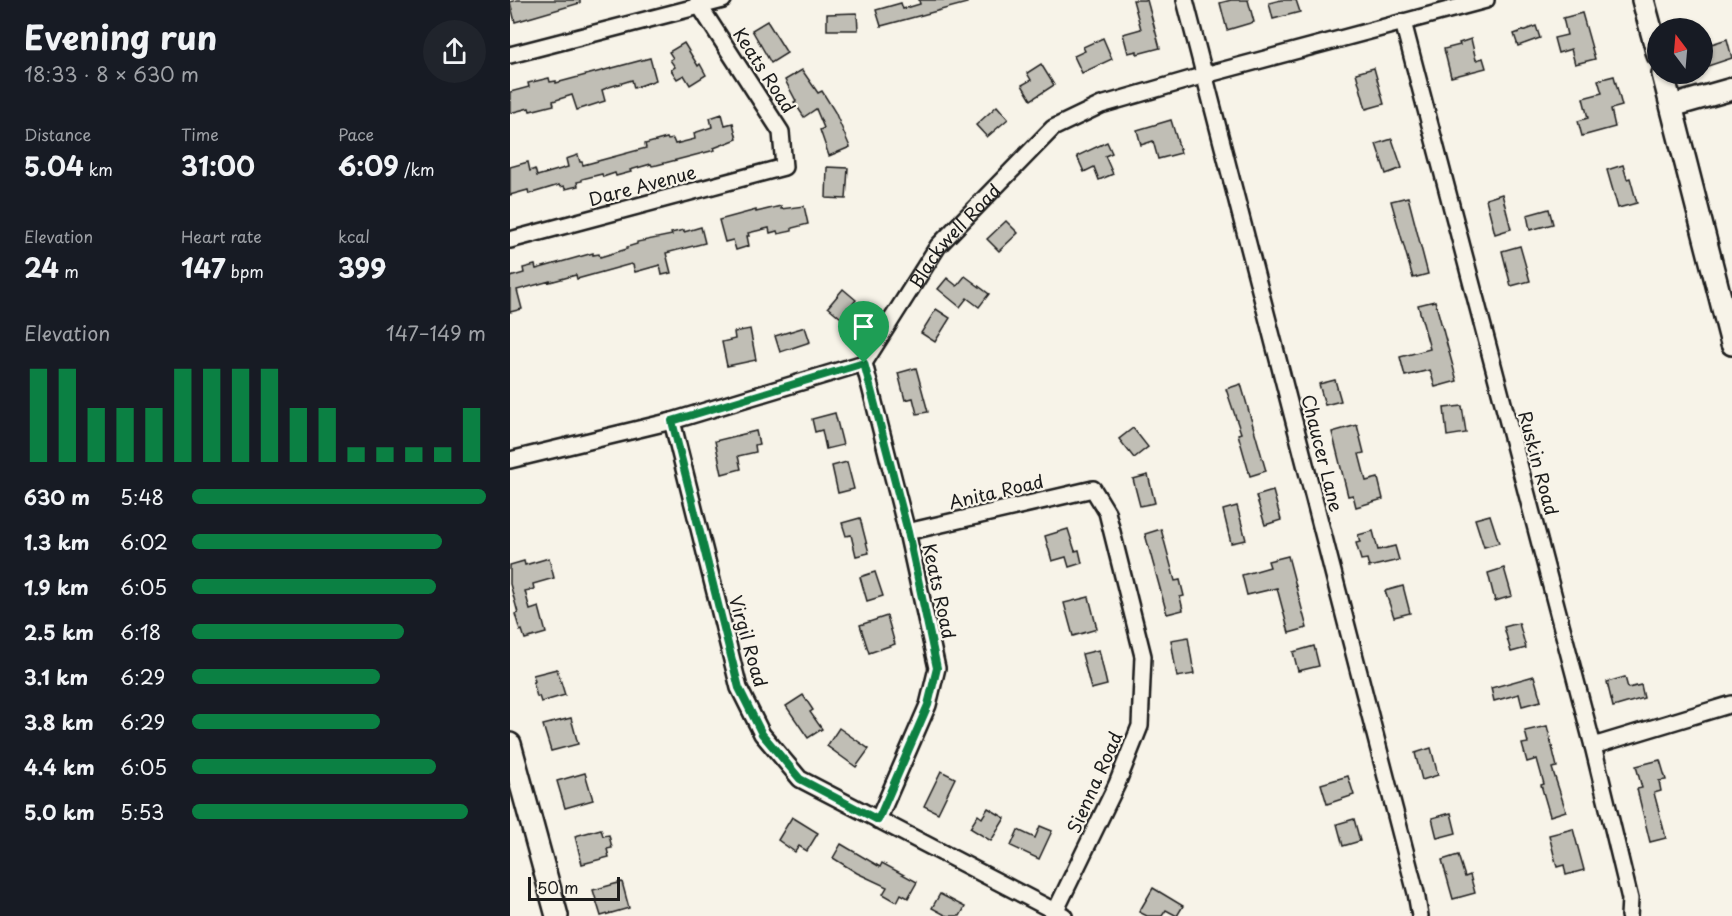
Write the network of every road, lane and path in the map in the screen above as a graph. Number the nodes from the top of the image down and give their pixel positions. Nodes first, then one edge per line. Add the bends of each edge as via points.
1 (723, 0) edge
2 (1185, 0) edge
3 (1486, 0) edge
4 (1642, 0) edge
5 (699, 2) edge
6 (1647, 18) edge
7 (1403, 22) junction
8 (510, 55) edge
9 (1205, 75) junction
10 (1666, 84) edge
11 (1732, 89) edge
12 (1672, 106) junction
13 (784, 167) joint
14 (510, 240) edge
15 (1732, 344) edge
16 (864, 363) junction
17 (672, 421) junction
18 (510, 460) edge
19 (1093, 489) joint
20 (908, 532) junction
21 (1732, 704) edge
22 (510, 744) edge
23 (1593, 746) junction
24 (878, 820) junction
25 (1060, 914) edge
26 (557, 916) edge
27 (1420, 916) edge
28 (1629, 916) edge

1 - 5 street
2 - 9 street, Chaucer Lane
3 - 7 street, Blackwell Road
4 - 6 main road
5 - 8 street
5 - 13 street, Keats Road via 781,132
7 - 9 street, Blackwell Road
7 - 23 street, Ruskin Road
9 - 16 street, Blackwell Road via 1101,105 1053,128 938,246
9 - 27 street, Chaucer Lane
10 - 12 main road
11 - 12 main road
12 - 15 main road
13 - 14 street, Dare Avenue
16 - 17 street
16 - 20 street, Keats Road
17 - 18 street
17 - 24 street, Virgil Road via 739,688 762,734 800,779
19 - 20 street, Anita Road
19 - 25 street, Sienna Road via 1107,512 1143,656 1140,726
20 - 24 street, Keats Road via 937,668 928,705
21 - 23 street
22 - 26 main road
23 - 28 street, Ruskin Road via 1630,899
24 - 25 street, Virgil Road

